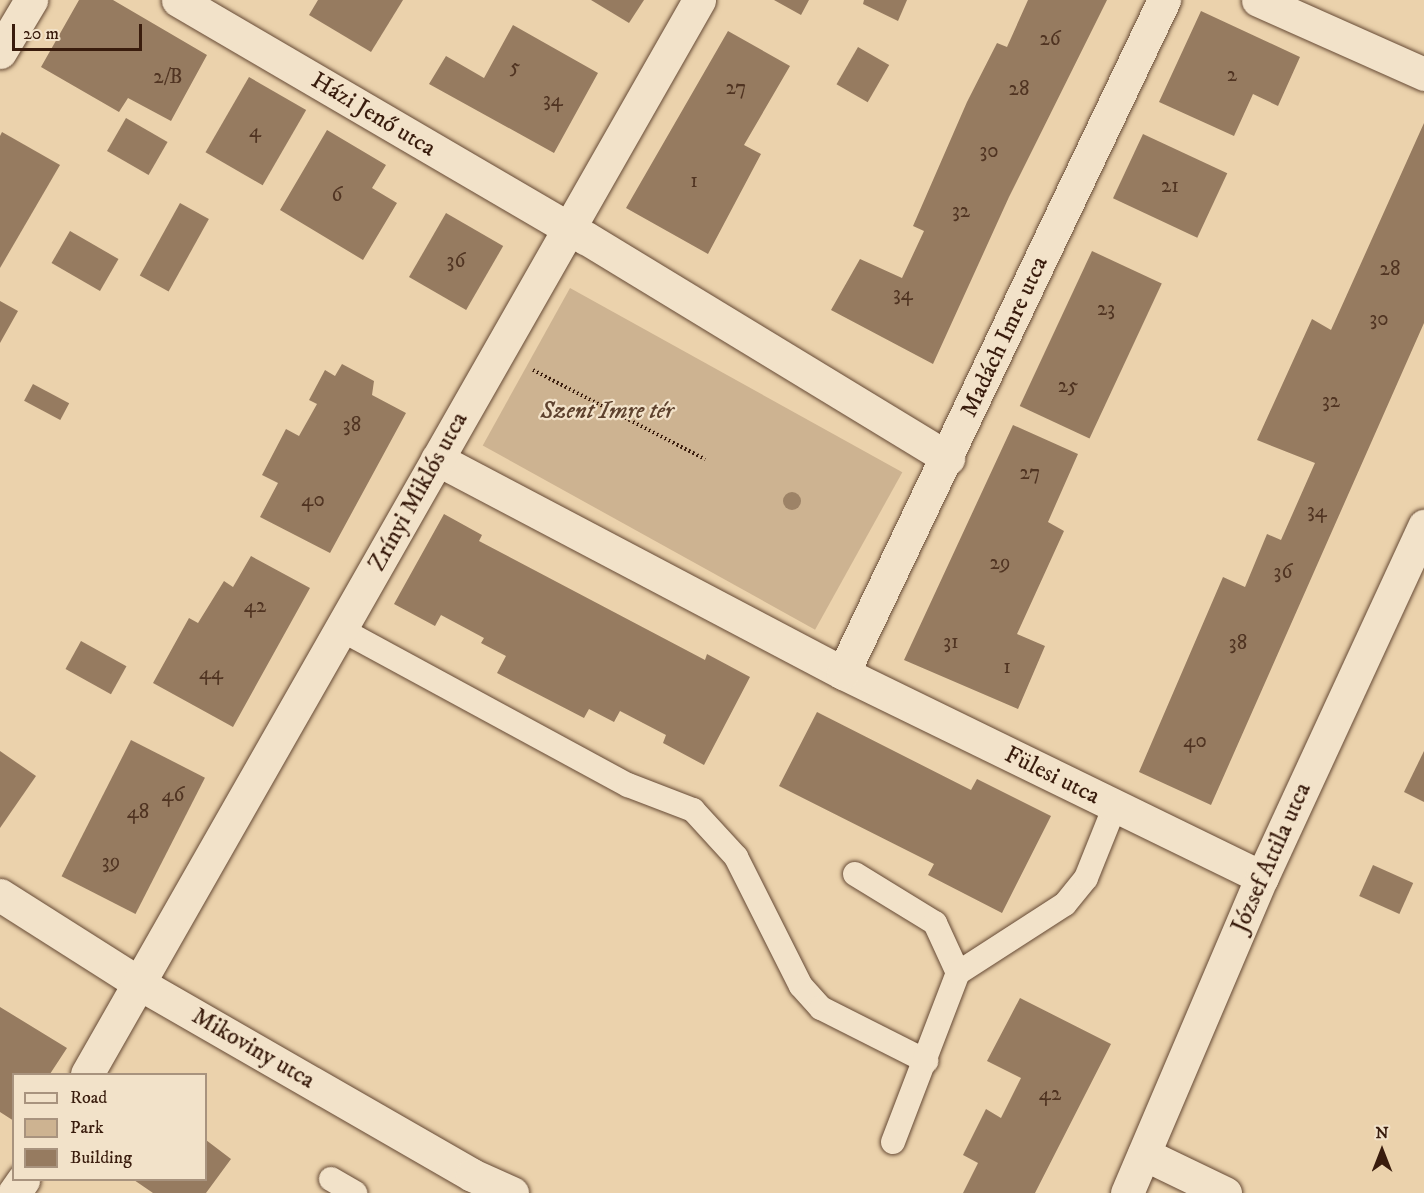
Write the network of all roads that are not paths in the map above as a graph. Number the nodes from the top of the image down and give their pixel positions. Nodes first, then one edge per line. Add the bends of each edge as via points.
1 (31, 0) edge
2 (178, 0) edge
3 (699, 0) edge
4 (1164, 0) edge
5 (1258, 0) edge
6 (0, 52) edge
7 (1424, 74) edge
8 (569, 228) junction
9 (948, 458) junction
10 (437, 459) junction
11 (1424, 526) edge
12 (342, 630) junction
13 (843, 673) junction
14 (1115, 806) junction
15 (855, 874) dead end
16 (1262, 877) junction
17 (0, 895) edge
18 (958, 973) junction
19 (140, 984) junction
20 (926, 1061) junction
21 (88, 1073) edge
22 (893, 1142) dead end
23 (1144, 1154) junction
24 (331, 1179) dead end
25 (468, 1184) edge
26 (355, 1193) edge
27 (512, 1193) edge
28 (1127, 1193) edge
29 (1226, 1193) edge

1 - 6 street
2 - 8 street, Házi Jenő utca
3 - 8 street, Zrínyi Miklós utca
4 - 9 street, Madách Imre utca
5 - 7 street
8 - 9 street
8 - 10 street, Zrínyi Miklós utca
9 - 13 street, Madách Imre utca
10 - 12 street, Zrínyi Miklós utca
10 - 13 street
11 - 16 street, József Attila utca
12 - 19 street, Zrínyi Miklós utca
12 - 20 lane via 628,785 693,810 736,857 801,986 820,1008
13 - 14 street, Fülesi utca
14 - 16 street, Fülesi utca
14 - 18 lane via 1086,878 1065,904
15 - 18 lane via 935,923
16 - 23 street, József Attila utca
17 - 19 street, Mikoviny utca
18 - 20 lane
19 - 21 street, Zrínyi Miklós utca
19 - 25 street, Mikoviny utca
20 - 22 lane
23 - 28 street, József Attila utca
23 - 29 street
24 - 26 lane
25 - 27 street, Mikoviny utca

